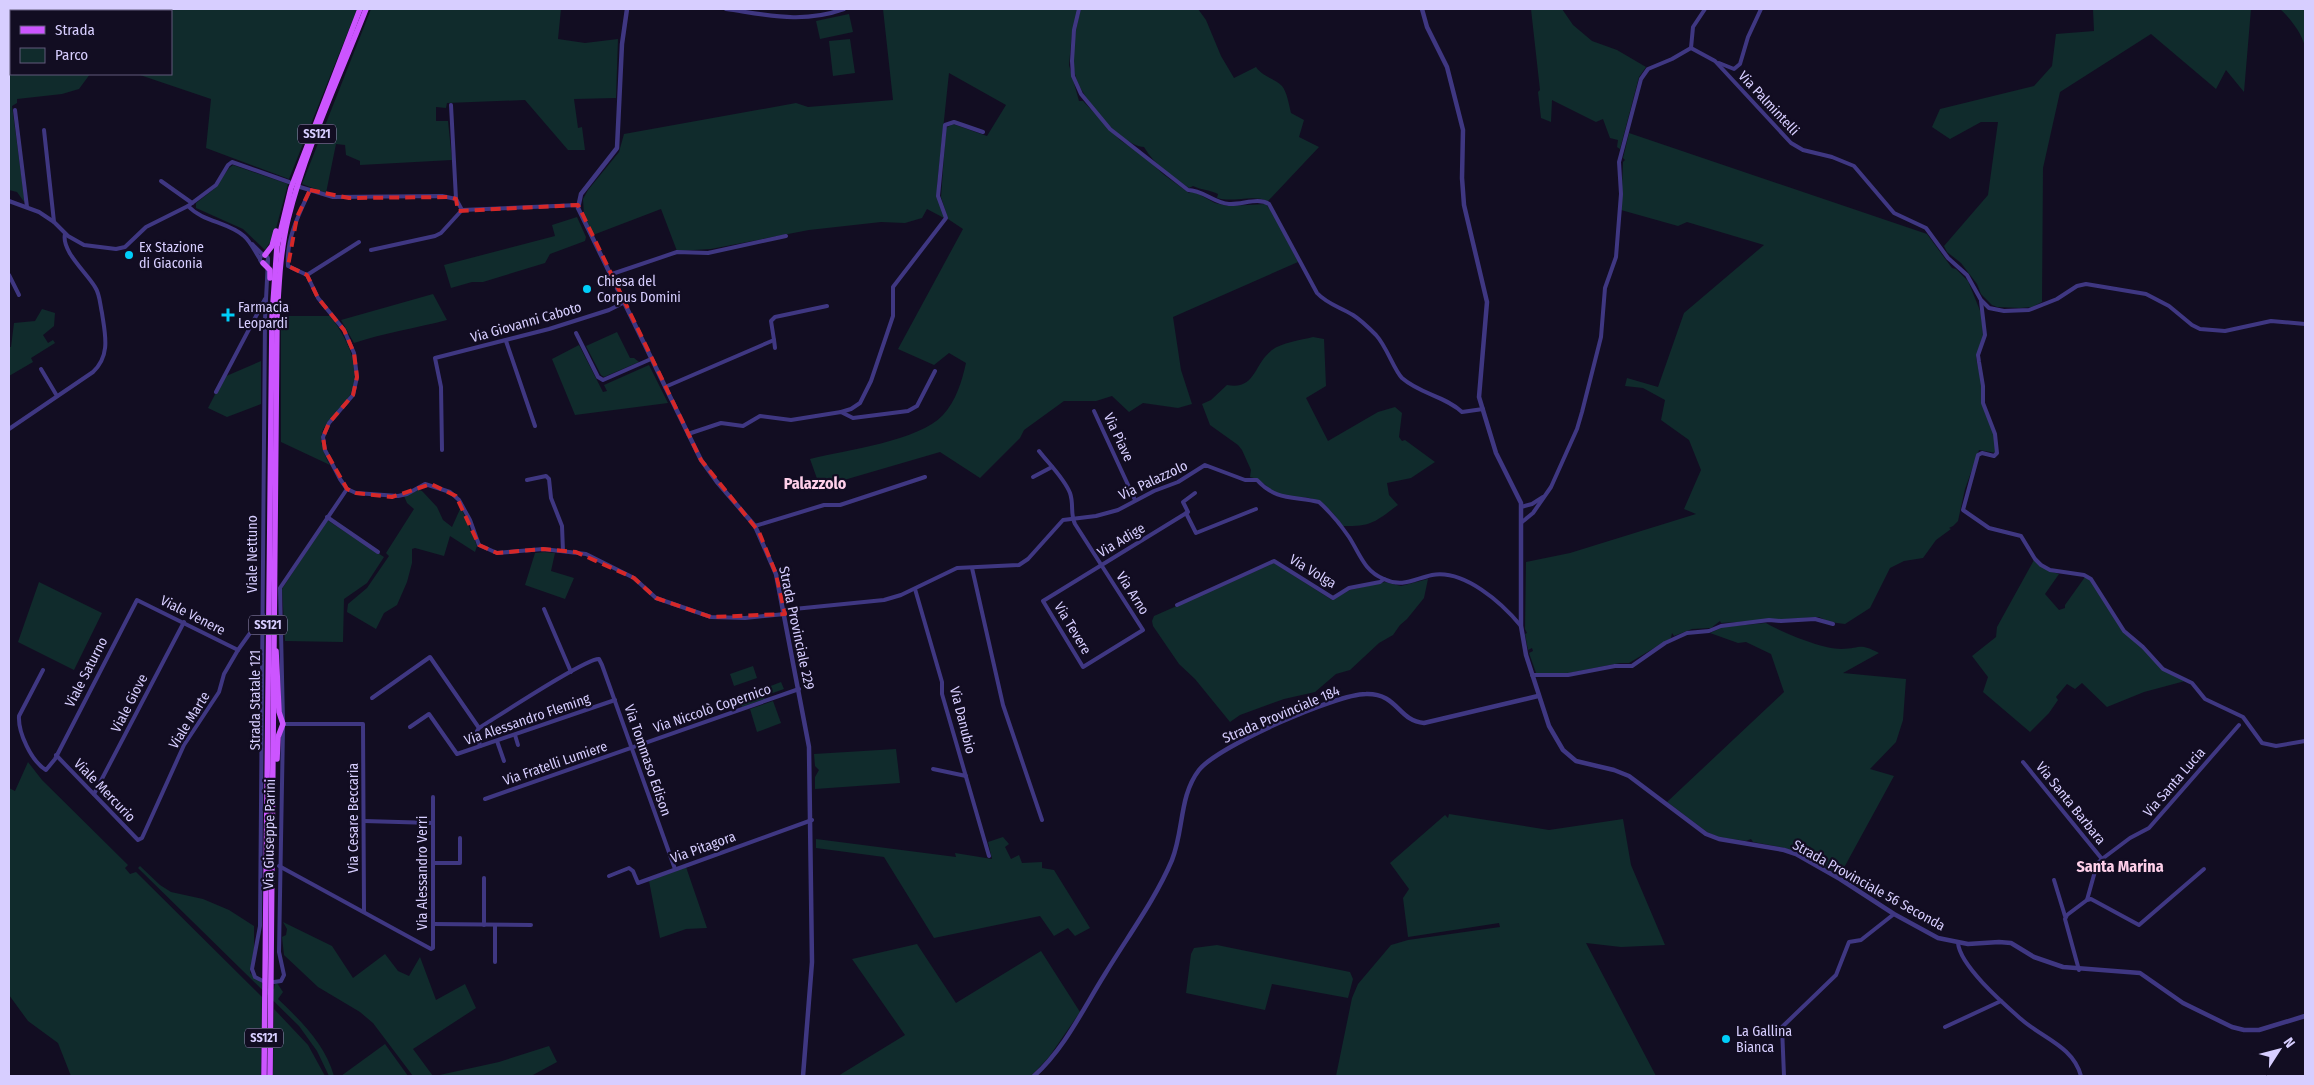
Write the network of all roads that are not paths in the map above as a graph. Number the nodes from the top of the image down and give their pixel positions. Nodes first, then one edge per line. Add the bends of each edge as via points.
1 (360, 9) edge
2 (366, 9) edge
3 (627, 9) edge
4 (726, 9) edge
5 (844, 9) edge
6 (1079, 9) edge
7 (1422, 9) edge
8 (1705, 9) edge
9 (1760, 9) edge
10 (1691, 48) junction
11 (1714, 61) junction
12 (452, 105) dead end
13 (15, 110) dead end
14 (44, 130) dead end
15 (984, 132) dead end
16 (161, 181) dead end
17 (289, 182) dead end
18 (300, 187) dead end
19 (310, 190) junction
20 (456, 199) junction
21 (9, 201) edge
22 (286, 203) junction
23 (190, 205) junction
24 (578, 205) junction
25 (27, 207) junction
26 (462, 210) junction
27 (54, 222) junction
28 (65, 234) junction
29 (786, 236) dead end
30 (359, 242) dead end
31 (371, 250) dead end
32 (264, 261) junction
33 (278, 262) junction
34 (9, 275) edge
35 (306, 275) junction
36 (609, 275) junction
37 (19, 295) dead end
38 (265, 299) junction
39 (1981, 300) junction
40 (623, 303) junction
41 (827, 306) dead end
42 (272, 318) junction
43 (2305, 324) edge
44 (576, 333) dead end
45 (774, 340) junction
46 (506, 341) junction
47 (775, 348) dead end
48 (651, 359) junction
49 (41, 369) dead end
50 (935, 371) dead end
51 (664, 386) junction
52 (216, 392) dead end
53 (57, 396) junction
54 (1483, 409) junction
55 (1094, 411) dead end
56 (841, 412) junction
57 (535, 426) dead end
58 (9, 429) edge
59 (688, 434) junction
60 (442, 450) dead end
61 (1039, 451) dead end
62 (1052, 468) junction
63 (925, 477) dead end
64 (1033, 477) dead end
65 (527, 480) dead end
66 (347, 488) junction
67 (1195, 494) dead end
68 (1544, 496) junction
69 (1135, 500) junction
70 (1521, 507) junction
71 (1256, 509) dead end
72 (1186, 513) junction
73 (327, 517) junction
74 (1072, 517) junction
75 (1522, 522) junction
76 (755, 526) junction
77 (563, 551) junction
78 (378, 552) dead end
79 (1101, 565) junction
80 (972, 568) junction
81 (1384, 579) junction
82 (915, 589) junction
83 (137, 600) joint
84 (1043, 601) joint
85 (1177, 605) dead end
86 (544, 609) dead end
87 (785, 612) junction
88 (263, 615) junction
89 (184, 622) junction
90 (1833, 624) dead end
91 (1521, 626) junction
92 (274, 643) junction
93 (238, 650) junction
94 (1083, 667) joint
95 (43, 670) dead end
96 (571, 672) junction
97 (1532, 675) junction
98 (800, 689) junction
99 (1538, 696) junction
100 (372, 698) dead end
101 (615, 700) junction
102 (283, 724) junction
103 (2239, 725) dead end
104 (410, 726) dead end
105 (480, 728) junction
106 (515, 735) junction
107 (497, 741) junction
108 (2305, 741) edge
109 (518, 745) dead end
110 (480, 746) junction
111 (632, 748) junction
112 (55, 755) junction
113 (504, 761) dead end
114 (2023, 762) dead end
115 (933, 769) dead end
116 (966, 776) junction
117 (273, 778) junction
118 (94, 794) junction
119 (433, 797) dead end
120 (485, 799) dead end
121 (812, 820) junction
122 (1042, 820) dead end
123 (364, 821) junction
124 (433, 823) junction
125 (460, 838) dead end
126 (138, 840) joint
127 (990, 856) dead end
128 (2102, 859) junction
129 (432, 863) junction
130 (279, 866) junction
131 (675, 869) junction
132 (2204, 869) dead end
133 (609, 876) dead end
134 (484, 878) dead end
135 (2054, 880) dead end
136 (2087, 900) junction
137 (364, 912) junction
138 (1894, 914) junction
139 (2065, 916) junction
140 (433, 924) junction
141 (484, 925) junction
142 (495, 925) junction
143 (531, 925) dead end
144 (1958, 943) junction
145 (495, 962) dead end
146 (2079, 970) junction
147 (263, 981) dead end
148 (274, 982) dead end
149 (268, 989) junction
150 (2001, 1000) junction
151 (2305, 1016) edge
152 (1945, 1027) dead end
153 (264, 1076) edge
154 (270, 1076) edge
155 (802, 1076) edge
156 (1034, 1076) edge
157 (1784, 1076) edge
158 (2081, 1076) edge

1 - 22 main road, SS121
2 - 33 main road, SS121 via 300,180
3 - 24 street via 617,148 585,188
4 - 5 street via 799,18
6 - 54 street via 1073,42 1073,76 1083,98 1110,129 1188,190 1196,190 1228,204 1263,201 1269,204 1317,293 1323,300 1352,314 1377,336 1402,377 1453,403 1462,412
7 - 54 street, Strada Provinciale 56 Seconda via 1427,28 1447,67 1463,130 1464,205 1487,302 1479,390
8 - 10 street via 1693,27
9 - 11 street via 1740,64 1734,69
10 - 11 street, Via Palmintelli
10 - 68 street via 1648,69 1641,79 1619,162 1621,194 1616,257 1604,296 1602,338 1577,429
11 - 39 street, Via Palmintelli via 1791,143 1854,166 1894,214 1922,225 1948,258 1967,275
12 - 20 street
13 - 25 street
14 - 27 street
15 - 56 street via 954,122 945,125 938,196 946,218 893,287 892,316 872,381 860,403
16 - 23 street
17 - 23 street via 232,162 216,185
18 - 19 street
19 - 20 street via 341,197 442,196
19 - 35 street via 294,226 288,255 288,266
20 - 26 street
21 - 25 street
22 - 32 main road
22 - 33 main road, SS121
23 - 28 street via 146,227 123,247 116,249 84,245
23 - 32 street via 194,212 246,237
24 - 26 street
24 - 36 street, Strada Provinciale 229
25 - 27 street
26 - 31 street via 435,236
27 - 28 street
28 - 53 street via 64,242 97,289 107,342 98,368
29 - 36 street via 708,252 677,252
30 - 35 street
32 - 38 street, Viale Nettuno
32 - 42 main road via 270,270
33 - 42 main road, Strada Statale 121 / SS121
33 - 92 main road, Strada Statale 121 / SS121
34 - 37 street
35 - 66 street via 318,298 344,330 354,353 357,377 353,395 329,423 323,437 325,450
36 - 40 street, Strada Provinciale 229
38 - 52 street
38 - 88 street, Viale Nettuno
39 - 43 street via 1995,310 2029,310 2086,284 2146,294 2200,329 2225,331 2272,321
39 - 108 street via 1985,335 1978,362 1984,403 1995,434 1997,453 1994,456 1978,455 1963,510 1989,528 2021,536 2035,559 2046,568 2091,579 2124,631 2163,669 2192,683 2205,699 2243,717 2262,743 2276,746
40 - 46 street, Via Giovanni Caboto
40 - 48 street, Strada Provinciale 229
41 - 45 street via 773,319
42 - 149 main road, Strada Statale 121 / SS121
44 - 48 street via 598,377 603,380
45 - 47 street
45 - 51 street
46 - 57 street
46 - 60 street, Via Giovanni Caboto via 435,358 441,387
48 - 51 street, Strada Provinciale 229
49 - 53 street
50 - 56 street via 912,410 853,418
51 - 59 street, Strada Provinciale 229
53 - 58 street
54 - 70 street, Strada Provinciale 56 Seconda via 1496,453
55 - 69 street, Via Piave
56 - 59 street via 791,420 760,416 743,426 721,423
59 - 76 street, Strada Provinciale 229 via 708,470
61 - 62 street
62 - 64 street
62 - 74 street via 1070,493
63 - 76 street via 840,505 824,505
65 - 77 street via 546,476 548,479 551,498 562,526
66 - 73 street, Via Giuseppe Parini
66 - 77 street, Via Palazzolo via 356,494 392,497 431,484 456,496 482,548 502,554 543,549
67 - 72 street via 1183,502
68 - 70 street
68 - 75 street via 1533,514
69 - 74 street, Via Palazzolo via 1104,514
69 - 81 street, Via Palazzolo via 1178,482 1203,466 1245,480 1254,479 1264,489 1284,498 1319,502 1348,534 1366,567
70 - 75 street, Strada Provinciale 56 Seconda
71 - 72 street via 1196,532
72 - 79 street, Via Adige
73 - 78 street
73 - 102 street, Via Giuseppe Parini via 280,588
74 - 79 street, Via Arno
74 - 80 street, Via Palazzolo via 1059,523 1020,565
75 - 91 street, Strada Provinciale 56 Seconda
76 - 87 street, Strada Provinciale 229 via 776,574
77 - 87 street, Via Palazzolo via 596,558 634,578 656,598 710,617 745,618
79 - 84 street, Via Adige
79 - 94 street, Via Arno via 1143,630
80 - 82 street, Via Palazzolo via 951,570
80 - 122 street via 1003,705
81 - 85 street, Via Volga via 1349,588 1333,598 1274,561
81 - 91 street, Via Palazzolo via 1403,584 1438,575 1470,583 1506,608
82 - 87 street, Via Palazzolo via 884,600
82 - 116 street, Via Danubio
83 - 89 street, Viale Venere
83 - 112 street, Viale Saturno
84 - 94 street, Via Tevere
86 - 96 street
87 - 98 street, Strada Provinciale 229
88 - 93 street, Viale Marte
88 - 147 street, Viale Nettuno via 260,926 252,969
89 - 93 street, Viale Venere
89 - 118 street, Viale Giove
90 - 97 street via 1820,619 1805,619 1721,626 1687,633 1632,666 1615,666 1568,676
91 - 97 street, Strada Provinciale 56 Seconda
92 - 102 main road via 278,658 279,712
92 - 117 main road, Strada Statale 121 / SS121
93 - 126 street, Viale Marte via 224,674 217,696 184,745 142,838
95 - 112 street via 19,716 19,722 29,749 43,769 48,769
96 - 101 street, Via Tommaso Edison via 593,659 599,659
96 - 105 street
97 - 99 street, Strada Provinciale 56 Seconda
98 - 111 street, Via Niccolò Copernico
98 - 121 street, Strada Provinciale 229 via 811,760
99 - 138 street, Strada Provinciale 56 Seconda via 1558,742 1576,761 1629,776 1712,838 1796,854
99 - 156 street, Strada Provinciale 184 via 1424,723 1411,720 1386,698 1360,694 1306,712 1229,747 1210,760 1200,769 1186,794 1177,846 1167,871 1075,1025
100 - 105 street via 430,657
101 - 106 street, Via Alessandro Fleming
101 - 111 street, Via Tommaso Edison
102 - 117 main road via 278,737
102 - 123 street, Via Cesare Beccaria via 364,724
102 - 130 street, Via Giuseppe Parini
103 - 128 street, Via Santa Lucia via 2149,828
104 - 110 street, Via Alessandro Fleming via 429,714 457,754
105 - 110 street via 477,731
106 - 107 street, Via Alessandro Fleming
106 - 109 street
107 - 110 street, Via Alessandro Fleming
107 - 113 street
111 - 120 street, Via Fratelli Lumiere
111 - 131 street, Via Tommaso Edison
112 - 118 street, Viale Mercurio
114 - 128 street, Via Santa Barbara
115 - 116 street
116 - 127 street, Via Danubio
117 - 149 main road, Strada Statale 121 / SS121
118 - 126 street, Viale Mercurio
119 - 124 street, Via Alessandro Verri
121 - 131 street, Via Pitagora
121 - 155 street, Strada Provinciale 229 via 812,962
123 - 124 street
123 - 137 street, Via Cesare Beccaria
124 - 129 street, Via Alessandro Verri
125 - 129 street via 460,863
128 - 136 street, Via Santa Lucia via 2097,864
129 - 140 street, Via Alessandro Verri
130 - 137 street
130 - 148 street, Via Giuseppe Parini via 279,952 284,975 281,981
131 - 133 street, Via Pitagora via 638,883 629,868
132 - 136 street via 2139,925
134 - 141 street
135 - 139 street
136 - 139 street
137 - 140 street, Via Alessandro Verri via 431,949
138 - 144 street, Strada Provinciale 56 Seconda via 1932,935
138 - 157 street via 1861,940 1850,942 1836,975 1782,1027
139 - 146 street
140 - 141 street
141 - 142 street
142 - 143 street
142 - 145 street
144 - 146 street, Strada Provinciale 56 Seconda via 2006,942 2043,961
144 - 150 street via 1964,960
146 - 151 street, Strada Provinciale 56 Seconda via 2140,973 2195,1010 2244,1030 2258,1030
149 - 153 main road, SS121
149 - 154 main road, SS121 via 271,1006
150 - 152 street
150 - 158 street via 2022,1020 2059,1044 2075,1061

